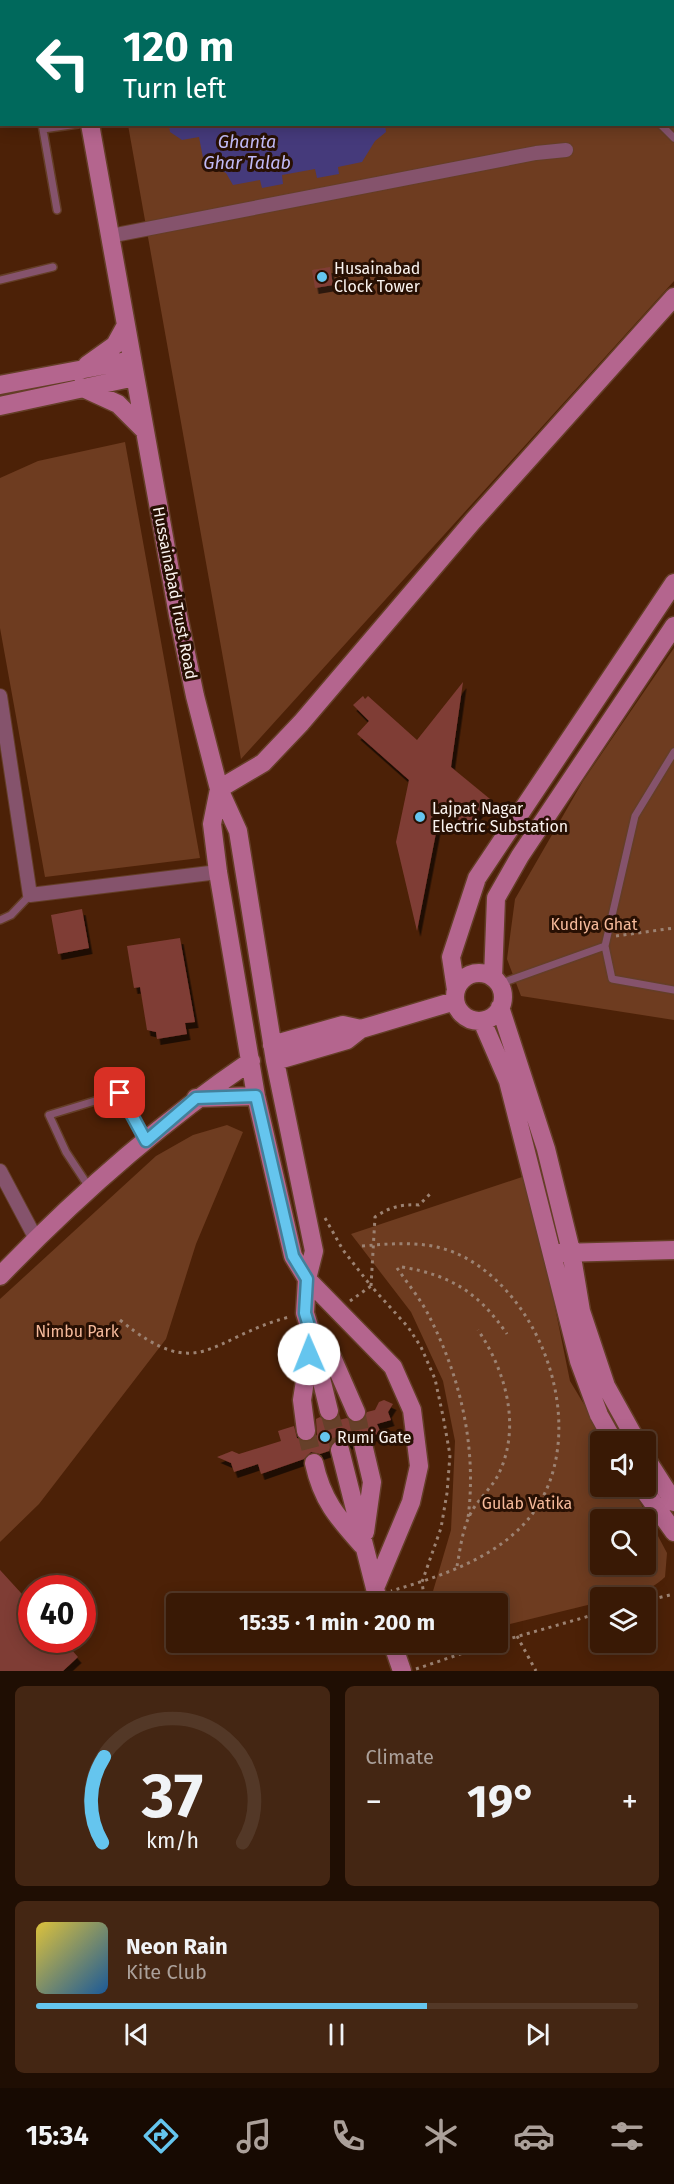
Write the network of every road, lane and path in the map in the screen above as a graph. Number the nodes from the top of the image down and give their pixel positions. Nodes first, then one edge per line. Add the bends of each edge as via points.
1 (90, 126) edge
2 (662, 126) edge
3 (43, 127) edge
4 (674, 138) edge
5 (566, 150) dead end
6 (57, 210) dead end
7 (110, 236) junction
8 (53, 267) dead end
9 (0, 279) edge
10 (674, 297) edge
11 (126, 325) junction
12 (134, 368) junction
13 (80, 378) junction
14 (2, 381) edge
15 (0, 406) edge
16 (145, 432) junction
17 (674, 583) edge
18 (674, 626) edge
19 (0, 696) edge
20 (674, 752) edge
21 (219, 789) junction
22 (218, 872) junction
23 (30, 895) junction
24 (0, 920) edge
25 (674, 928) edge
26 (606, 938) junction
27 (605, 946) junction
28 (496, 981) junction
29 (674, 990) edge
30 (456, 996) junction
31 (500, 1007) junction
32 (482, 1021) junction
33 (274, 1053) junction
34 (250, 1060) junction
35 (256, 1096) junction
36 (196, 1098) junction
37 (146, 1141) junction
38 (0, 1171) edge
39 (90, 1189) junction
40 (432, 1192) dead end
41 (327, 1224) dead end
42 (36, 1239) junction
43 (362, 1246) dead end
44 (674, 1250) edge
45 (562, 1253) junction
46 (402, 1267) dead end
47 (397, 1268) dead end
48 (0, 1276) edge
49 (307, 1279) junction
50 (305, 1313) junction
51 (120, 1320) dead end
52 (478, 1330) dead end
53 (507, 1334) dead end
54 (312, 1336) junction
55 (329, 1411) tunnel mouth
56 (356, 1412) tunnel mouth
57 (306, 1431) tunnel mouth
58 (607, 1431) edge
59 (631, 1431) edge
60 (363, 1444) tunnel mouth
61 (340, 1450) tunnel mouth
62 (314, 1463) tunnel mouth
63 (656, 1474) edge
64 (649, 1497) edge
65 (674, 1502) edge
66 (468, 1518) junction
67 (674, 1532) edge
68 (364, 1546) junction
69 (457, 1567) junction
70 (376, 1593) edge
71 (378, 1593) edge
72 (387, 1593) edge
73 (674, 1594) edge
74 (656, 1598) edge
75 (590, 1616) edge
76 (517, 1636) junction
77 (508, 1639) edge
78 (396, 1653) edge
79 (463, 1653) edge
80 (402, 1671) edge
81 (408, 1671) edge
82 (537, 1671) edge

1 - 7 street, Hussainabad Trust Road
2 - 4 lane
3 - 6 lane
5 - 7 street
7 - 11 street, Hussainabad Trust Road
8 - 9 lane
10 - 21 street via 473,521 301,723 263,763
11 - 12 street, Hussainabad Trust Road
11 - 13 street via 115,345
12 - 13 street
12 - 16 street, Hussainabad Trust Road
13 - 14 street
13 - 15 street
13 - 16 street via 133,416
16 - 21 street, Hussainabad Trust Road via 178,615
17 - 30 street via 477,878 451,957
18 - 28 street via 519,856 496,898
19 - 23 street
20 - 26 lane via 634,816
21 - 22 street, Hussainabad Trust Road via 212,824
21 - 33 street via 238,831
22 - 23 street
22 - 34 street, Hussainabad Trust Road
23 - 24 lane via 11,915
25 - 26 path
26 - 27 lane
27 - 28 lane
27 - 29 lane via 612,979
28 - 30 street via 487,974 471,974 464,978
28 - 31 street via 503,999
30 - 32 street via 460,1012
30 - 33 street via 361,1029 347,1040
31 - 32 street
31 - 45 street via 546,1149
32 - 45 street via 508,1081
33 - 49 street via 314,1251
34 - 35 street, Hussainabad Trust Road
34 - 36 street
35 - 36 street
35 - 49 street, Hussainabad Trust Road via 293,1256
36 - 37 street
37 - 39 street
37 - 39 lane via 120,1093 49,1115 66,1152
38 - 42 street
39 - 42 street
40 - 41 path via 419,1205 403,1204 375,1217 371,1286
42 - 48 street
43 - 69 path via 431,1244 487,1271 513,1295 532,1323 547,1363 560,1436 555,1469 538,1505 518,1530 487,1555
44 - 45 street
45 - 58 street via 566,1316 598,1415
45 - 59 street via 606,1386
46 - 53 path via 428,1271 466,1289 483,1303
47 - 66 path via 430,1316 460,1398 469,1441 472,1488
49 - 50 street
49 - 71 street, Hussainabad Trust Road via 393,1367 412,1410 419,1466 411,1502
50 - 51 path via 260,1325 211,1351 192,1355 160,1348
50 - 54 street
52 - 66 path via 498,1365 510,1428 500,1471
54 - 55 street
54 - 56 street via 332,1357
54 - 57 street via 302,1400
60 - 68 street via 372,1482
61 - 68 street
62 - 68 street via 319,1487 334,1514
63 - 65 street
64 - 67 street
66 - 69 path
68 - 70 street
69 - 72 path
73 - 74 path
75 - 76 path
76 - 77 path
76 - 82 path
78 - 80 street
79 - 81 path

